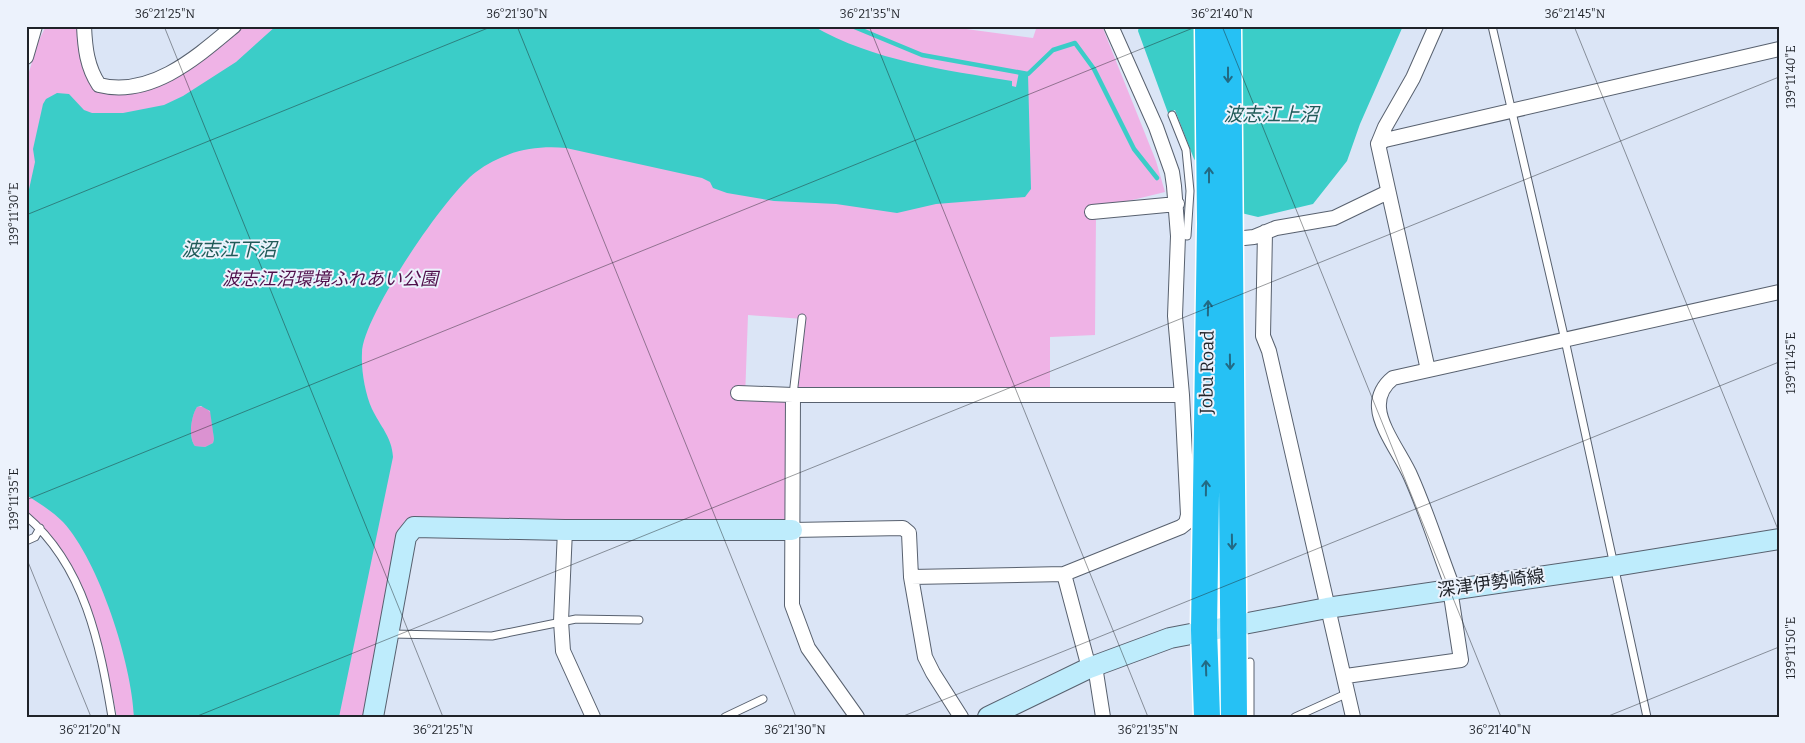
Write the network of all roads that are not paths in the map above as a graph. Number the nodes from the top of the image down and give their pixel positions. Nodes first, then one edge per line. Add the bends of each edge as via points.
1 (35, 26) edge
2 (84, 26) edge
3 (234, 26) edge
4 (1111, 26) edge
5 (1208, 26) edge
6 (1228, 26) edge
7 (1436, 26) edge
8 (1492, 26) edge
9 (1779, 49) edge
10 (26, 57) edge
11 (1511, 110) junction
12 (1172, 115) dead end
13 (1378, 144) junction
14 (1388, 192) junction
15 (1177, 204) junction
16 (1092, 212) dead end
17 (1266, 232) junction
18 (1207, 233) junction
19 (1779, 292) edge
20 (802, 318) dead end
21 (1565, 340) junction
22 (1428, 370) junction
23 (738, 393) dead end
24 (1182, 394) junction
25 (793, 395) junction
26 (26, 516) edge
27 (1196, 517) junction
28 (40, 528) junction
29 (565, 530) junction
30 (792, 530) junction
31 (1779, 539) edge
32 (26, 541) edge
33 (1614, 566) junction
34 (1064, 574) junction
35 (911, 577) junction
36 (1452, 589) junction
37 (1327, 608) junction
38 (639, 620) dead end
39 (561, 621) junction
40 (1232, 625) junction
41 (1204, 630) junction
42 (388, 634) junction
43 (1250, 662) dead end
44 (1092, 667) junction
45 (1346, 676) junction
46 (1349, 692) junction
47 (762, 699) dead end
48 (112, 717) edge
49 (373, 717) edge
50 (593, 717) edge
51 (725, 717) edge
52 (858, 717) edge
53 (961, 717) edge
54 (988, 717) edge
55 (1103, 717) edge
56 (1207, 717) edge
57 (1234, 717) edge
58 (1250, 717) edge
59 (1295, 717) edge
60 (1353, 717) edge
61 (1647, 717) edge

1 - 10 street
2 - 3 street via 86,54 94,77 99,86 114,89 136,86 166,75
4 - 15 street via 1156,127 1172,172
18 -> 5 highway, Jobu Road
6 -> 18 highway, Jobu Road
7 - 13 street
8 - 11 lane
9 - 11 street
11 - 13 street
11 - 21 lane
12 - 18 lane via 1186,150 1190,191
13 - 14 street
14 - 17 street via 1334,218
14 - 22 street
15 - 16 street
15 - 18 street
17 - 18 street via 1250,238
17 - 37 street via 1264,336
18 - 24 street via 1175,316
27 -> 18 highway, Jobu Road
18 -> 40 highway, Jobu Road
19 - 21 street
20 - 25 lane
21 - 22 street
21 - 33 lane
22 - 36 street via 1393,378 1386,383 1379,408 1411,478
23 - 25 street
24 - 25 street
24 - 27 street
25 - 30 street
26 - 28 lane
27 - 34 street via 1181,527
27 - 41 highway, Jobu Road
28 - 32 lane via 35,537
28 - 48 lane via 64,560 83,595 101,654
29 - 30 street
29 - 39 street
29 - 42 street via 414,528 406,537
30 - 35 street via 903,528 909,534
30 - 52 street via 792,605 798,627 808,648
31 - 33 street, 深津伊勢崎線
33 - 36 street, 深津伊勢崎線
33 - 61 lane
34 - 35 street
34 - 44 street
35 - 53 street via 925,657
36 - 37 street, 深津伊勢崎線
36 - 45 street via 1461,660
37 - 40 street, 深津伊勢崎線
37 - 45 street
38 - 39 lane via 576,618
39 - 42 lane via 492,636
39 - 50 street via 563,651
40 - 41 street, 深津伊勢崎線
40 - 57 highway, Jobu Road
41 - 44 street, 深津伊勢崎線 via 1170,638
56 -> 41 highway, Jobu Road
42 - 49 street
43 - 58 lane
44 - 54 street, 深津伊勢崎線
44 - 55 street
45 - 46 street
46 - 59 lane
46 - 60 street
47 - 51 lane

